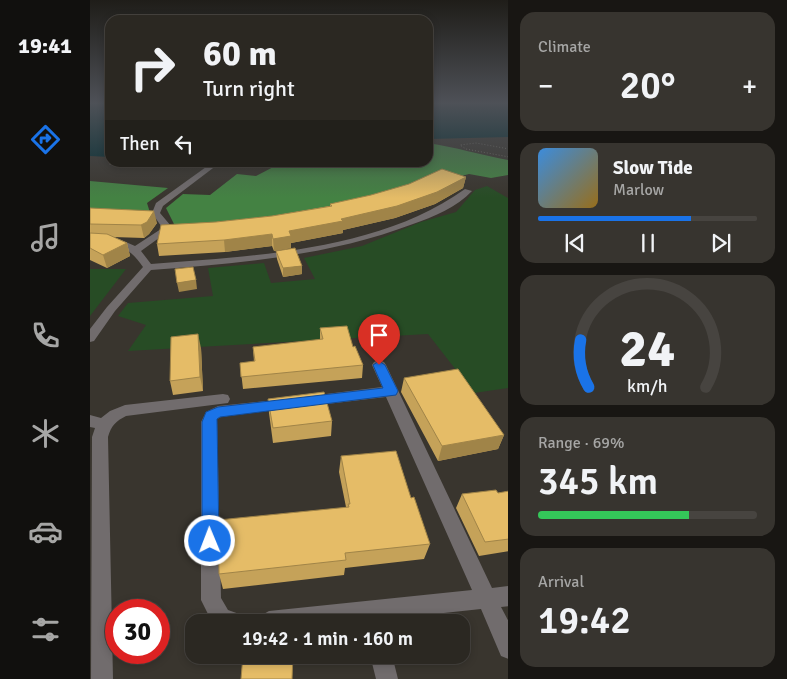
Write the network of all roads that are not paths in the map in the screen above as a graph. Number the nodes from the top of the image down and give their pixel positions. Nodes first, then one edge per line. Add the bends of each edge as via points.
1 (211, 167) edge
2 (468, 191) dead end
3 (90, 240) edge
4 (136, 250) junction
5 (148, 267) junction
6 (90, 338) edge
7 (379, 365) dead end
8 (391, 391) junction
9 (223, 400) dead end
10 (97, 423) edge
11 (508, 596) edge
12 (487, 598) junction
13 (218, 614) edge
14 (389, 614) edge
15 (508, 648) edge
16 (383, 664) edge
17 (102, 679) edge
18 (387, 679) edge

1 - 4 street via 159,205 156,213 166,230
2 - 5 street via 448,206 408,224 316,249 246,260
3 - 4 street via 119,242
4 - 5 street
5 - 6 street
7 - 8 street
8 - 12 street
8 - 13 street via 218,412 211,416 211,600
9 - 10 street via 125,411
10 - 17 street via 100,437
11 - 12 street
12 - 14 street
12 - 15 street
16 - 18 street

